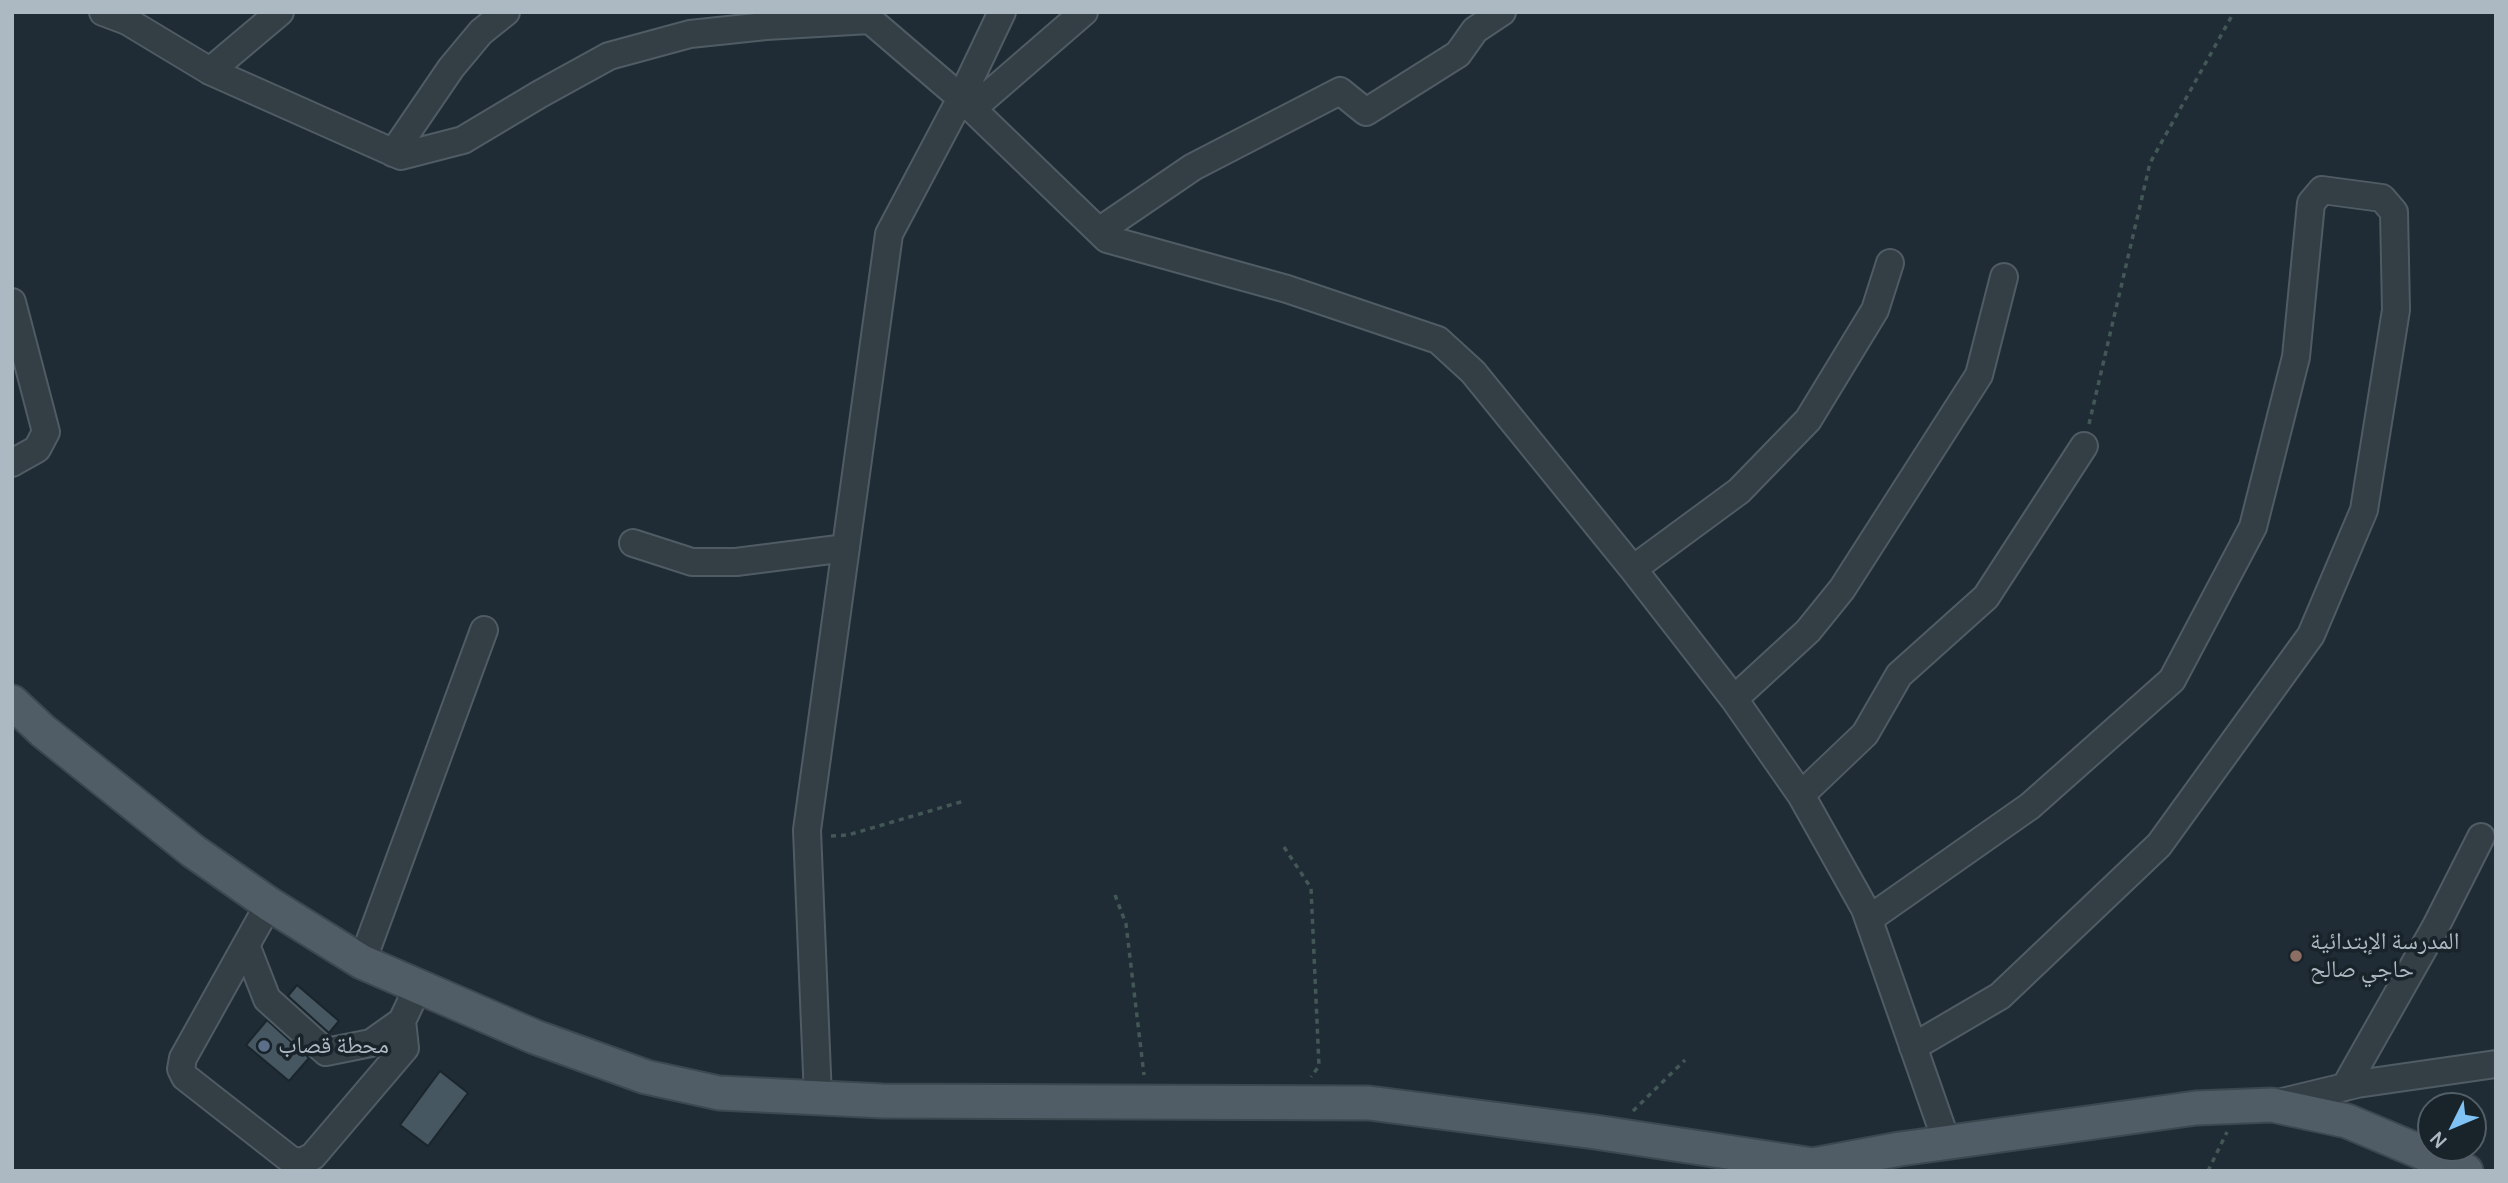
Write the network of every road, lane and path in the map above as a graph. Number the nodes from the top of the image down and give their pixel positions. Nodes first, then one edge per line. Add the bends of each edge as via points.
1 (103, 12) edge
2 (280, 12) edge
3 (506, 12) edge
4 (1002, 12) edge
5 (1084, 12) edge
6 (1502, 12) edge
7 (2234, 12) edge
8 (866, 16) edge
9 (210, 71) junction
10 (967, 103) junction
11 (393, 153) junction
12 (1099, 231) junction
13 (1890, 263) dead end
14 (2004, 277) dead end
15 (12, 302) edge
16 (2084, 446) joint
17 (12, 463) edge
18 (634, 543) dead end
19 (846, 548) junction
20 (1633, 569) junction
21 (484, 630) dead end
22 (1734, 699) junction
23 (12, 702) edge
24 (1801, 796) junction
25 (964, 801) dead end
26 (2481, 836) dead end
27 (808, 837) junction
28 (1284, 847) dead end
29 (1115, 895) dead end
30 (269, 904) junction
31 (1869, 919) junction
32 (246, 945) junction
33 (362, 962) junction
34 (418, 986) junction
35 (402, 1021) junction
36 (1913, 1047) junction
37 (1685, 1060) dead end
38 (2496, 1064) edge
39 (2345, 1087) junction
40 (818, 1098) junction
41 (1148, 1102) junction
42 (1295, 1103) junction
43 (2256, 1106) junction
44 (1609, 1134) junction
45 (1947, 1143) junction
46 (1812, 1169) edge
47 (2208, 1171) edge
48 (2466, 1171) edge

1 - 9 street via 127,21
2 - 9 street
3 - 11 street via 481,32 451,68
4 - 10 street
5 - 10 street
6 - 12 street via 1475,30 1458,54 1366,111 1340,91 1193,167
7 - 16 path via 2150,163
8 - 10 street
8 - 11 street via 690,34 610,56 463,140 401,156
9 - 11 street
10 - 12 street
10 - 19 street via 889,234
12 - 20 street via 1107,239 1287,289 1438,340 1473,372
13 - 20 street via 1875,310 1808,419 1739,491
14 - 22 street via 1979,375 1842,589 1808,631
15 - 17 street via 46,432 37,449
16 - 24 street via 1986,597 1899,675 1865,734
18 - 19 street via 692,562 736,562
19 - 27 street
20 - 22 street
21 - 33 street
22 - 24 street
23 - 30 main road via 193,851
24 - 31 street
25 - 27 path via 848,835
26 - 39 street
27 - 40 street
28 - 42 path via 1311,888 1319,1066
29 - 41 path via 1126,924
30 - 32 street
30 - 33 main road
31 - 36 street
31 - 36 street via 2030,806 2172,680 2253,527 2296,357 2311,203 2322,190 2382,198 2394,212 2396,310 2364,510 2311,635 2159,845 2000,996
32 - 35 street via 267,999 326,1052 371,1043
32 - 35 street via 181,1069 185,1077 291,1160 302,1162 313,1156 405,1048
33 - 34 main road
34 - 35 street
34 - 40 main road via 535,1037 646,1077 719,1093
36 - 45 street
37 - 44 path
38 - 39 street
39 - 43 street
40 - 41 main road
41 - 42 main road
42 - 44 main road via 1369,1103
43 - 45 main road via 2196,1108
43 - 47 path
43 - 48 main road via 2347,1121
44 - 46 main road
45 - 46 main road

